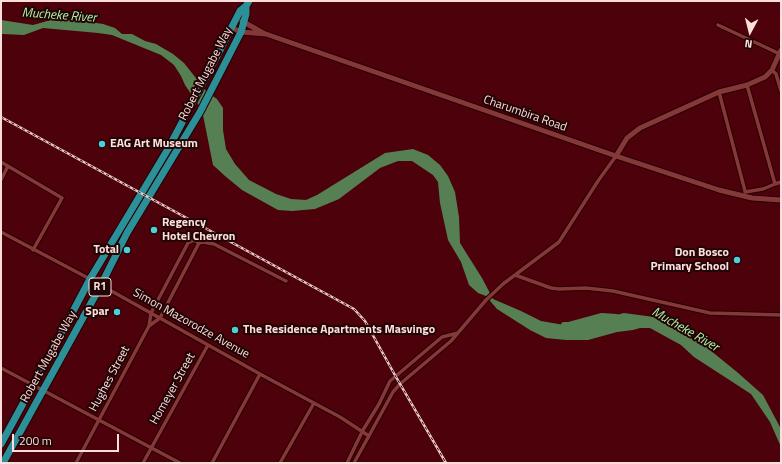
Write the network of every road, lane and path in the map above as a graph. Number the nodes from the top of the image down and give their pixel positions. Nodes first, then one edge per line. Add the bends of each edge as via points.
1 (248, 3) edge
2 (237, 18) junction
3 (244, 22) junction
4 (718, 25) dead end
5 (232, 28) junction
6 (241, 32) junction
7 (266, 34) junction
8 (780, 52) edge
9 (772, 70) junction
10 (747, 85) junction
11 (781, 91) edge
12 (719, 92) junction
13 (616, 156) junction
14 (1, 162) edge
15 (8, 166) junction
16 (1, 180) edge
17 (781, 182) edge
18 (775, 184) junction
19 (743, 194) junction
20 (781, 200) edge
21 (1, 232) edge
22 (199, 243) junction
23 (33, 250) junction
24 (172, 274) junction
25 (516, 275) junction
26 (180, 278) junction
27 (90, 279) junction
28 (286, 281) dead end
29 (101, 285) junction
30 (151, 313) junction
31 (781, 315) edge
32 (160, 318) junction
33 (150, 326) junction
34 (459, 333) junction
35 (208, 345) junction
36 (1, 368) edge
37 (260, 374) junction
38 (33, 385) junction
39 (43, 391) junction
40 (314, 403) junction
41 (99, 420) junction
42 (13, 422) junction
43 (22, 428) junction
44 (363, 430) junction
45 (369, 436) junction
46 (1, 444) edge
47 (151, 447) junction
48 (4, 453) edge
49 (3, 463) edge
50 (76, 463) edge
51 (143, 463) edge
52 (180, 463) edge
53 (212, 463) edge
54 (280, 463) edge
55 (347, 463) edge
56 (354, 463) edge

1 - 2 highway, Robert Mugabe Way / R1
1 - 3 highway, Robert Mugabe Way / R1
2 - 3 street, Charumbira Road
2 - 5 highway, Robert Mugabe Way / R1
3 - 6 highway, Robert Mugabe Way / R1
3 - 7 street, Charumbira Road
4 - 8 street
5 - 6 street, Charumbira Road
5 - 27 highway, Robert Mugabe Way / R1 via 191,107
6 - 7 street, Charumbira Road
6 - 29 highway, Robert Mugabe Way / R1 via 200,112 127,233
7 - 13 street, Charumbira Road
8 - 9 street
9 - 10 street via 763,78
9 - 11 street via 776,74
10 - 12 street
10 - 18 street
12 - 13 street via 640,128 627,138
12 - 19 street
13 - 19 street, Charumbira Road via 719,190
13 - 25 street via 559,242
14 - 15 street
15 - 16 street
15 - 23 street via 62,198
17 - 18 street
18 - 19 street
19 - 20 street, Charumbira Road
21 - 23 street, Simon Mazorodze Avenue
22 - 24 street via 192,240 188,243
22 - 26 street
22 - 28 street via 214,244
23 - 27 street, Simon Mazorodze Avenue
24 - 26 street
24 - 30 street
25 - 31 street via 551,288 613,291 710,313
25 - 34 street via 486,300
26 - 32 street
27 - 29 street, Simon Mazorodze Avenue
27 - 38 highway, Robert Mugabe Way / R1
29 - 30 street, Simon Mazorodze Avenue
29 - 39 highway, Robert Mugabe Way / R1
30 - 32 street, Simon Mazorodze Avenue
30 - 33 street
32 - 33 street
32 - 35 street, Simon Mazorodze Avenue
33 - 41 street, Hughes Street
34 - 44 street via 442,337 390,382
34 - 45 street via 395,390
35 - 37 street, Simon Mazorodze Avenue
35 - 47 street, Homeyer Street
36 - 38 street
37 - 40 street, Simon Mazorodze Avenue
37 - 53 street
38 - 39 street
38 - 42 highway, Robert Mugabe Way / R1
39 - 41 street
39 - 43 highway, Robert Mugabe Way / R1
40 - 44 street, Simon Mazorodze Avenue
40 - 54 street
41 - 47 street
41 - 50 street, Hughes Street
42 - 43 highway
42 - 46 highway, Robert Mugabe Way / R1
43 - 48 highway, Robert Mugabe Way / R1
44 - 45 street, Simon Mazorodze Avenue
44 - 55 street
45 - 56 street
47 - 51 street, Homeyer Street
47 - 52 street
48 - 49 highway, Robert Mugabe Way / R1

